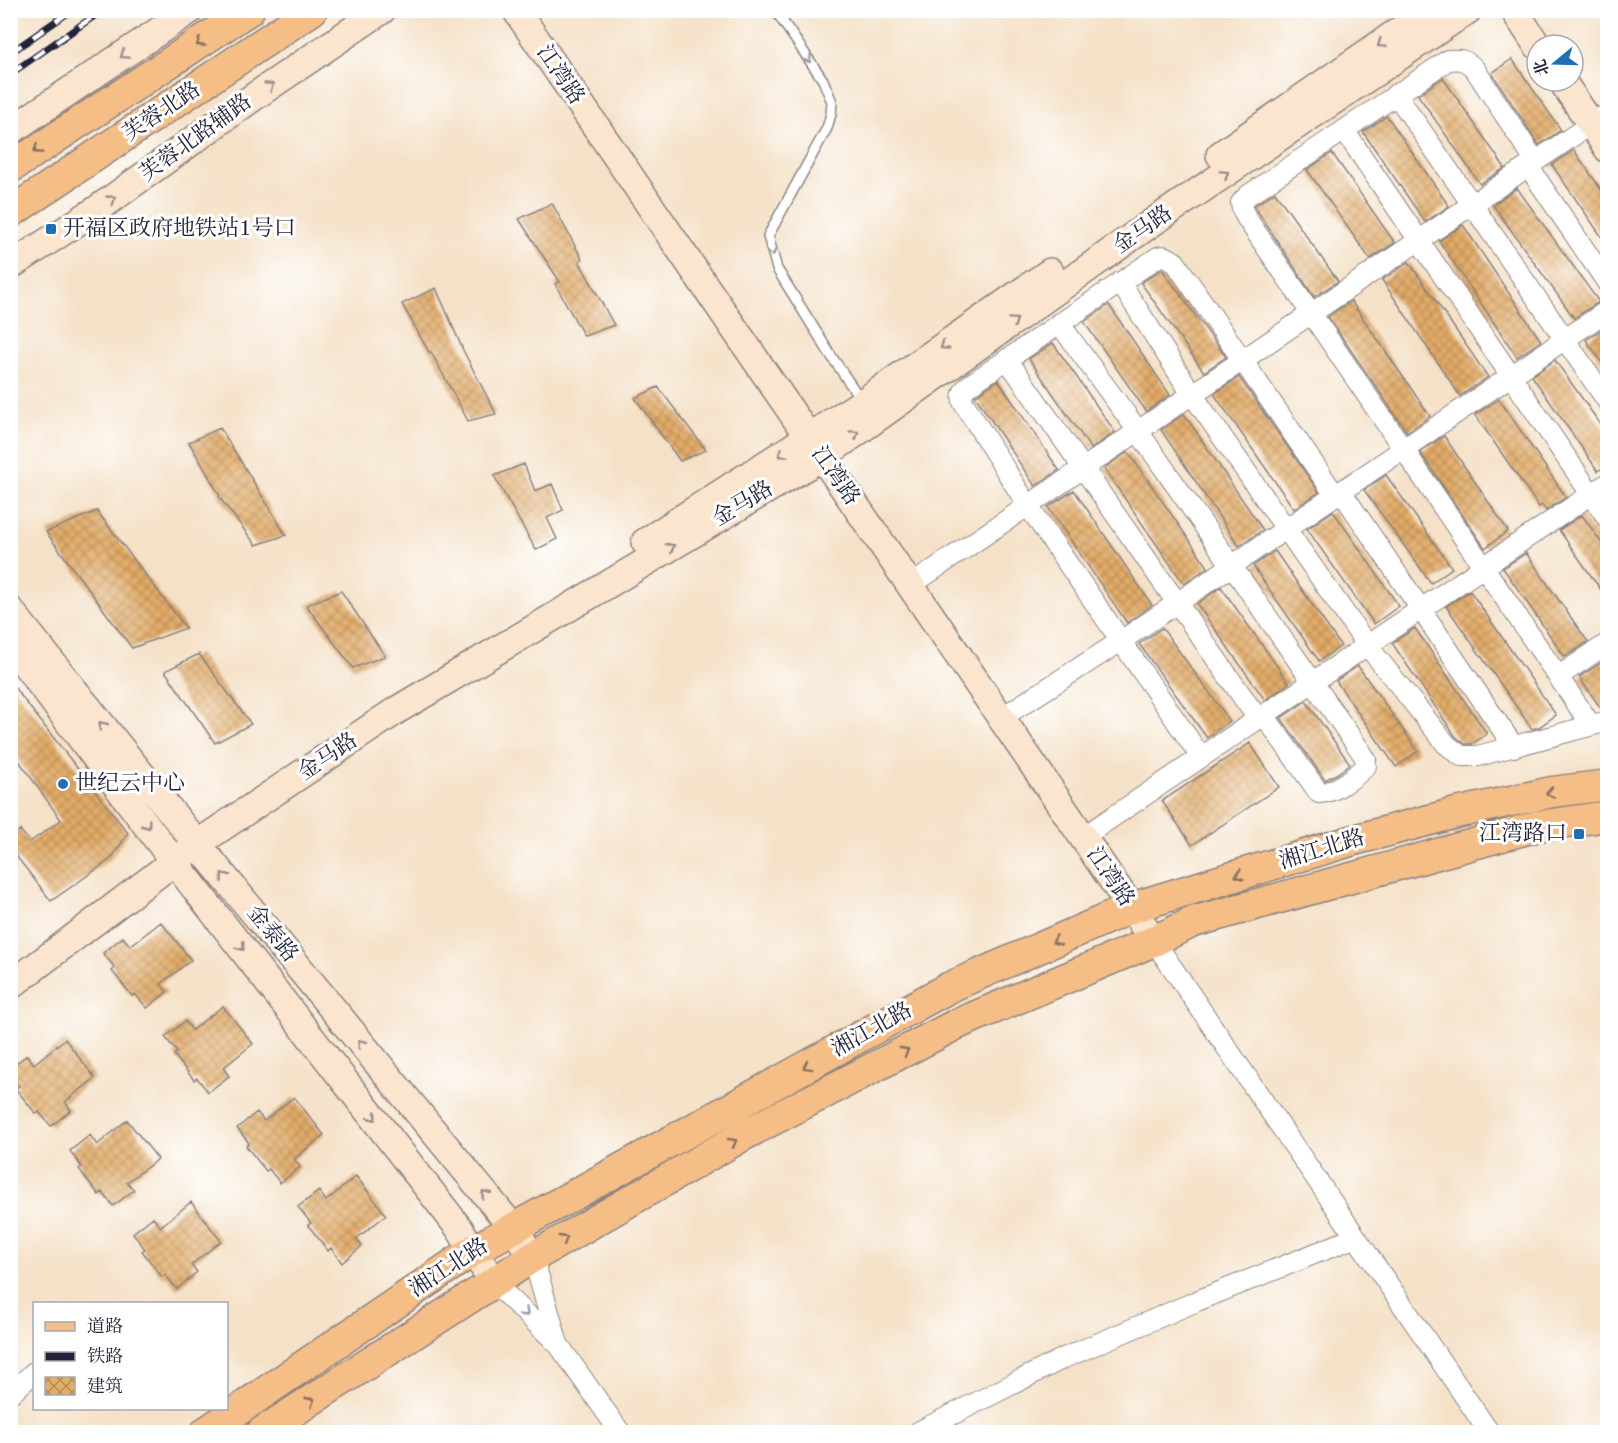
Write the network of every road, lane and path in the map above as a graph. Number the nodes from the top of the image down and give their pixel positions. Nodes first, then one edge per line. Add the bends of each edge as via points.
1 (190, 10) edge
2 (249, 10) edge
3 (312, 10) edge
4 (382, 10) edge
5 (516, 10) edge
6 (775, 10) edge
7 (1429, 10) edge
8 (1468, 10) edge
9 (1514, 10) edge
10 (1533, 10) edge
11 (1529, 33) edge
12 (1548, 33) edge
13 (1573, 93) edge
14 (1584, 93) edge
15 (1396, 94) junction
16 (1600, 122) edge
17 (1344, 130) junction
18 (10, 131) edge
19 (1608, 149) edge
20 (1532, 164) junction
21 (10, 168) edge
22 (1472, 204) junction
23 (10, 213) edge
24 (1419, 240) junction
25 (10, 266) edge
26 (1120, 282) junction
27 (1608, 284) edge
28 (1608, 310) edge
29 (1312, 313) junction
30 (1059, 324) junction
31 (1564, 339) junction
32 (1007, 359) junction
33 (1242, 360) junction
34 (1511, 375) junction
35 (1192, 394) junction
36 (863, 402) junction
37 (1608, 402) edge
38 (1138, 431) junction
39 (815, 447) junction
40 (1404, 448) junction
41 (1083, 468) junction
42 (1608, 483) edge
43 (1338, 493) junction
44 (1591, 494) junction
45 (1028, 506) junction
46 (1608, 519) edge
47 (1285, 529) junction
48 (1231, 566) junction
49 (1484, 566) junction
50 (911, 585) junction
51 (1177, 603) junction
52 (1421, 609) junction
53 (10, 610) edge
54 (1121, 641) junction
55 (1608, 643) edge
56 (10, 644) edge
57 (1367, 645) junction
58 (1559, 676) junction
59 (1312, 682) junction
60 (1261, 717) junction
61 (1001, 718) junction
62 (1599, 723) edge
63 (1514, 747) junction
64 (1201, 757) junction
65 (1608, 785) edge
66 (1608, 816) edge
67 (1083, 837) junction
68 (193, 839) junction
69 (170, 856) junction
70 (1131, 908) junction
71 (1154, 941) junction
72 (10, 969) edge
73 (10, 986) edge
74 (513, 1228) junction
75 (1356, 1237) junction
76 (474, 1250) junction
77 (533, 1257) junction
78 (493, 1282) junction
79 (558, 1344) junction
80 (33, 1373) edge
81 (12, 1389) edge
82 (206, 1432) edge
83 (262, 1432) edge
84 (620, 1432) edge
85 (918, 1432) edge
86 (1490, 1432) edge

1 -> 18 street
2 -> 21 main road, 芙蓉北路
3 - 23 main road, 芙蓉北路
25 -> 4 street, 芙蓉北路辅路
5 - 39 street, 江湾路
6 -> 36 lane via 823,80 832,102 827,128 768,236 777,269
7 -> 36 street, 金马路
39 -> 8 street, 金马路
9 - 11 street
10 - 12 street
13 - 16 street
14 - 16 street
15 - 17 street
15 - 20 street via 1448,60 1468,63
15 - 22 street
16 - 19 street
16 - 20 street
17 - 24 street
17 - 29 street via 1241,203 1247,219
20 - 22 street
20 - 27 street
22 - 24 street
22 - 31 street
24 - 29 street
24 - 34 street
26 - 30 street
26 - 33 street via 1158,257 1168,257
26 - 35 street
28 - 31 street
29 - 33 street
29 - 40 street
30 - 32 street
30 - 38 street
31 - 34 street
31 - 37 street
32 - 41 street
32 - 45 street via 968,386 962,397
33 - 35 street
33 - 43 street
34 - 40 street
34 - 44 street
35 - 38 street
35 - 47 street
36 - 39 street, 金马路
38 - 41 street
38 - 48 street
39 - 50 street, 江湾路
39 - 68 street, 金马路
40 - 43 street
40 - 49 street
41 - 45 street
41 - 51 street
42 - 44 street
43 - 47 street
43 - 52 street
44 - 46 street
44 - 49 street
45 - 50 street
45 - 54 street
47 - 48 street
47 - 57 street
48 - 51 street
48 - 59 street
49 - 52 street
49 - 58 street
50 - 61 street, 江湾路
51 - 54 street
51 - 60 street
52 - 57 street
52 - 63 street
68 -> 53 street, 金泰路
54 - 61 street
54 - 64 street
55 - 58 street
56 -> 69 street
57 - 59 street
57 - 63 street via 1446,744 1461,756
58 - 62 street
59 - 60 street
59 - 60 street via 1366,760 1366,766 1333,791 1319,793
60 - 64 street
61 - 67 street, 江湾路
62 - 63 street
64 - 67 street
65 -> 70 main road, 湘江北路 via 1552,792 1444,816
66 - 71 main road, 湘江北路 via 1538,826 1193,922
67 - 70 street, 江湾路
68 - 69 street, 金马路
74 -> 68 street, 金泰路
69 - 72 street, 金马路
69 - 73 street, 金马路
69 -> 76 street
70 - 71 street, 江湾路
70 -> 74 main road, 湘江北路 via 950,987
71 - 75 street
77 -> 71 main road, 湘江北路 via 744,1135 955,1025
74 - 76 main road, 湘江北路
74 - 77 street, 金泰路
75 - 85 street via 1065,1358
75 - 86 street
76 - 78 street
76 - 82 main road, 湘江北路
77 - 78 main road, 湘江北路
77 - 79 street
78 -> 79 street
83 -> 78 main road, 湘江北路
79 - 84 street
80 - 81 street

